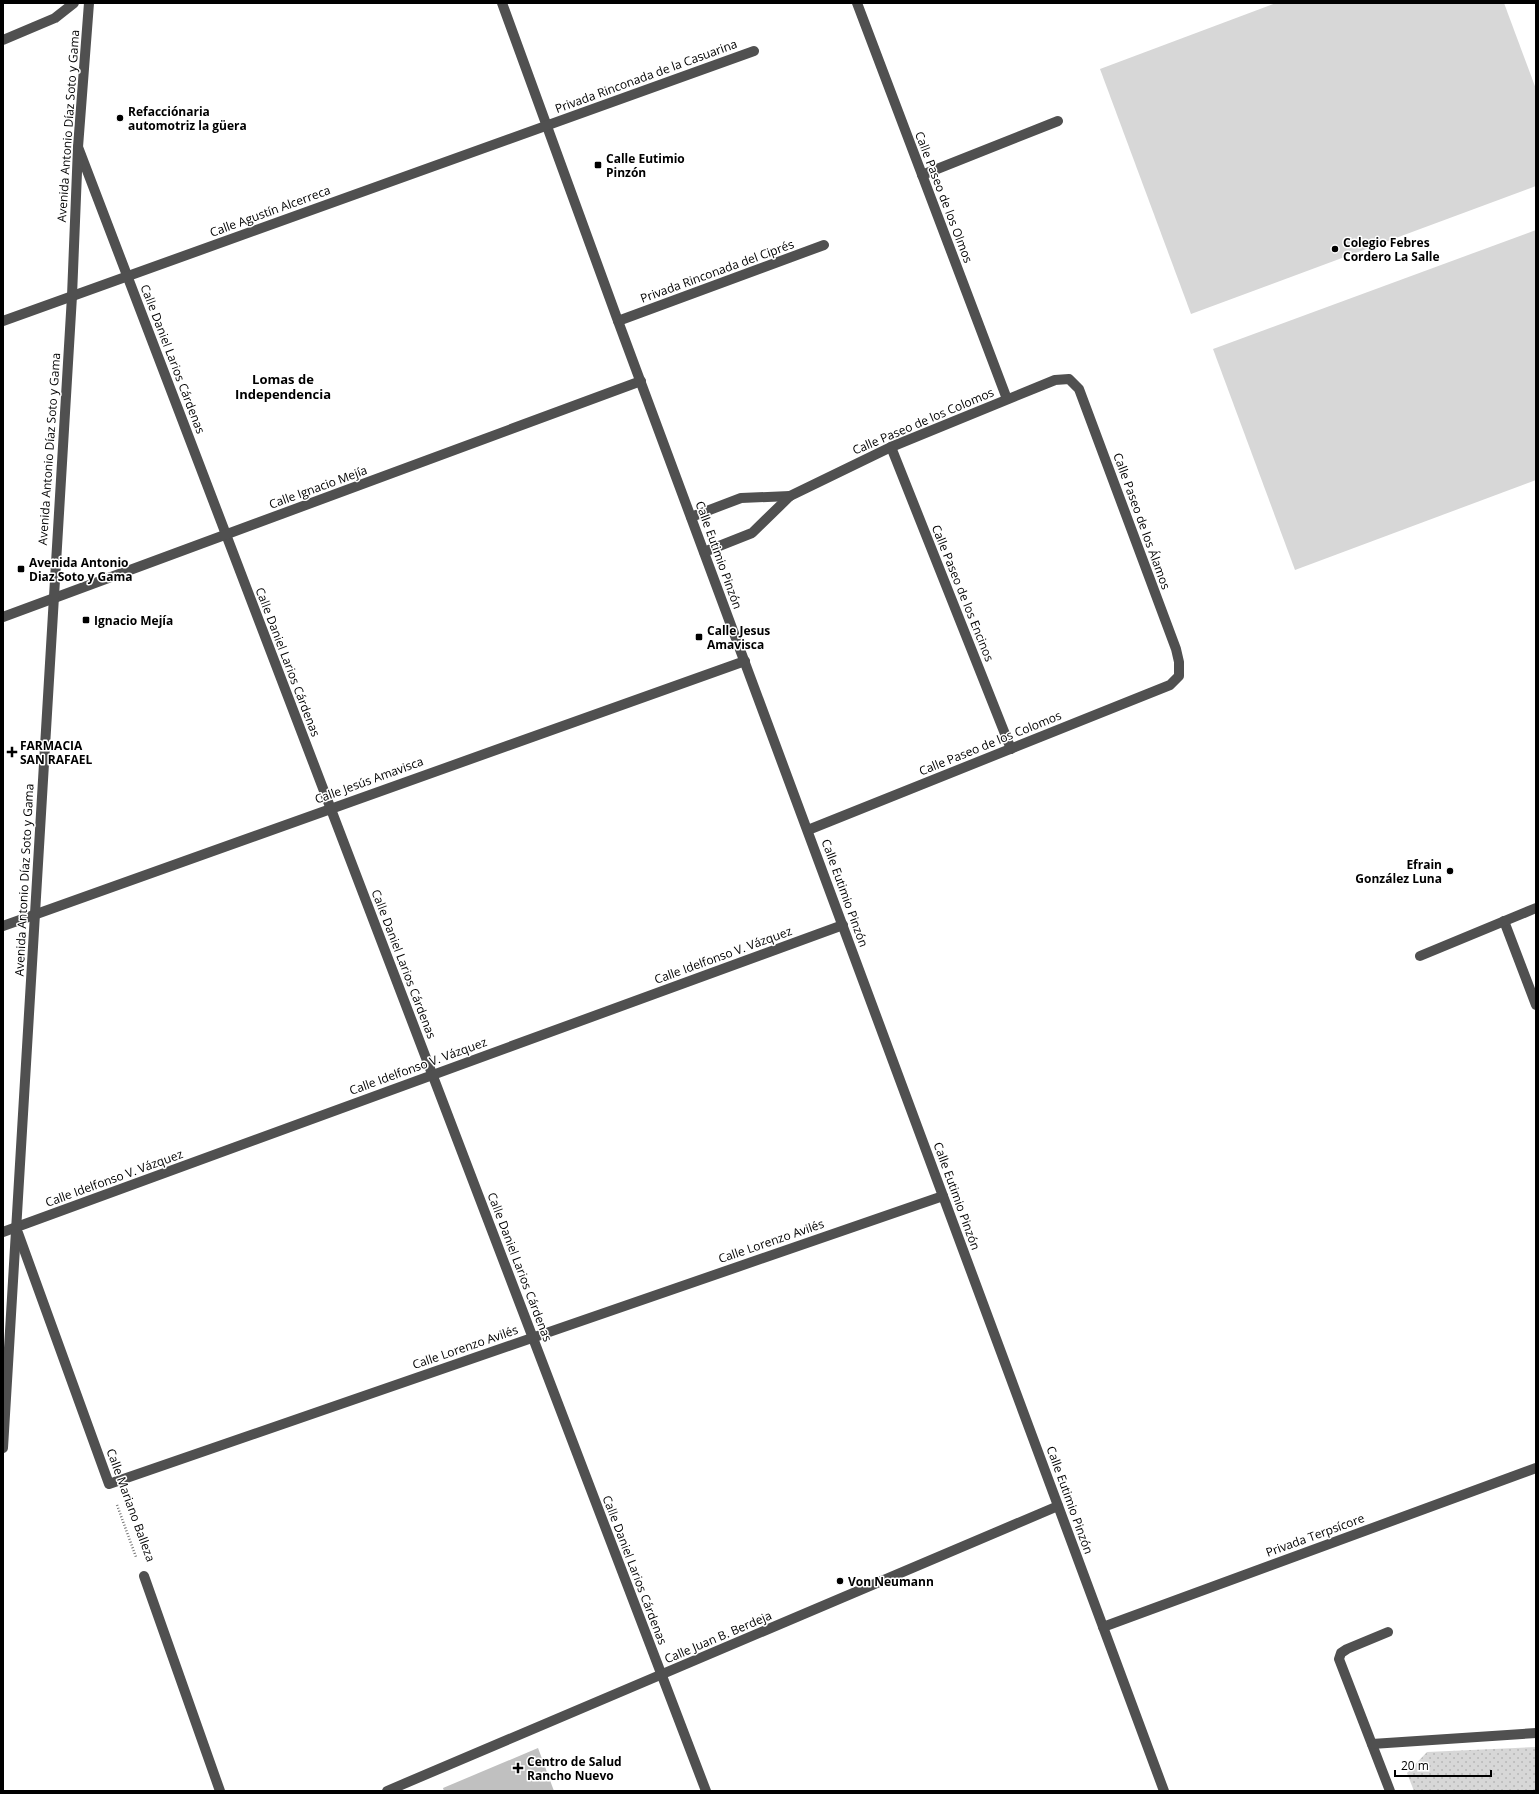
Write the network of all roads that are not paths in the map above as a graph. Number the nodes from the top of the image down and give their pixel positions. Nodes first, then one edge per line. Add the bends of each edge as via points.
1 (74, 3) edge
2 (89, 3) edge
3 (502, 3) edge
4 (857, 3) edge
5 (3, 40) edge
6 (754, 51) dead end
7 (1058, 121) dead end
8 (546, 125) junction
9 (78, 147) junction
10 (922, 175) junction
11 (824, 245) dead end
12 (127, 276) junction
13 (72, 296) junction
14 (3, 321) edge
15 (618, 321) junction
16 (1069, 379) joint
17 (641, 382) junction
18 (1007, 399) junction
19 (891, 447) junction
20 (790, 496) junction
21 (691, 517) junction
22 (226, 534) junction
23 (704, 552) junction
24 (53, 598) junction
25 (3, 616) edge
26 (745, 661) junction
27 (1179, 676) joint
28 (1011, 749) junction
29 (331, 808) junction
30 (808, 830) junction
31 (1536, 908) edge
32 (35, 914) junction
33 (1504, 921) junction
34 (843, 925) junction
35 (3, 926) edge
36 (1420, 956) dead end
37 (1536, 1005) edge
38 (432, 1075) junction
39 (943, 1196) junction
40 (16, 1227) junction
41 (3, 1232) edge
42 (533, 1338) junction
43 (3, 1448) edge
44 (1536, 1468) edge
45 (109, 1484) joint
46 (1058, 1506) junction
47 (144, 1576) road end
48 (1103, 1627) junction
49 (1388, 1632) dead end
50 (662, 1674) junction
51 (1536, 1733) edge
52 (1372, 1744) junction
53 (220, 1791) edge
54 (387, 1791) edge
55 (706, 1791) edge
56 (1164, 1791) edge
57 (1390, 1791) edge

1 - 5 street via 55,18
2 - 9 street, Avenida Antonio Díaz Soto y Gama
3 - 8 street, Calle Eutimio Pinzón
4 - 10 street, Calle Paseo de los Olmos
6 - 8 street, Privada Rinconada de la Casuarina
7 - 10 street
8 - 12 street, Calle Agustín Alcerreca
8 - 15 street, Calle Eutimio Pinzón
9 - 12 street, Calle Daniel Larios Cárdenas
9 - 13 street, Avenida Antonio Díaz Soto y Gama
10 - 18 street, Calle Paseo de los Olmos
11 - 15 street, Privada Rinconada del Ciprés
12 - 13 street, Calle Agustín Alcerreca
12 - 22 street, Calle Daniel Larios Cárdenas
13 - 14 street, Calle Agustín Alcerreca
13 - 24 street, Avenida Antonio Díaz Soto y Gama
15 - 17 street, Calle Eutimio Pinzón
16 - 18 street, Calle Paseo de los Colomos via 1055,380
16 - 27 street, Calle Paseo de los Álamos via 1079,389 1165,619 1180,662
17 - 21 street, Calle Eutimio Pinzón
17 - 22 street, Calle Ignacio Mejía
18 - 19 street, Calle Paseo de los Colomos
19 - 20 street, Calle Paseo de los Colomos
19 - 28 street, Calle Paseo de los Encinos
20 - 21 street, Calle Paseo de los Colomos via 741,498
20 - 23 street, Calle Paseo de los Colomos via 752,532
21 - 23 street, Calle Eutimio Pinzón
22 - 24 street, Calle Ignacio Mejía
22 - 29 street, Calle Daniel Larios Cárdenas
23 - 26 street, Calle Eutimio Pinzón
24 - 25 street, Calle Ignacio Mejía
24 - 32 street, Avenida Antonio Díaz Soto y Gama
26 - 29 street, Calle Jesús Amavisca
26 - 30 street, Calle Eutimio Pinzón
27 - 28 street, Calle Paseo de los Colomos via 1170,685
28 - 30 street, Calle Paseo de los Colomos
29 - 32 street, Calle Jesús Amavisca
29 - 38 street, Calle Daniel Larios Cárdenas
30 - 34 street, Calle Eutimio Pinzón
31 - 33 street
32 - 35 street, Calle Jesús Amavisca
32 - 40 street, Avenida Antonio Díaz Soto y Gama
33 - 36 street
33 - 37 street
34 - 38 street, Calle Idelfonso V. Vázquez
34 - 39 street, Calle Eutimio Pinzón
38 - 40 street, Calle Idelfonso V. Vázquez
38 - 42 street, Calle Daniel Larios Cárdenas
39 - 42 street, Calle Lorenzo Avilés
39 - 46 street, Calle Eutimio Pinzón
40 - 41 street, Calle Idelfonso V. Vázquez
40 - 43 street, Avenida Antonio Díaz Soto y Gama
40 - 45 street, Calle Mariano Balleza
42 - 45 street, Calle Lorenzo Avilés
42 - 50 street, Calle Daniel Larios Cárdenas
44 - 48 street, Privada Terpsícore
46 - 48 street, Calle Eutimio Pinzón
46 - 50 street, Calle Juan B. Berdeja
47 - 53 street, Calle Mariano Balleza
48 - 56 street, Calle Eutimio Pinzón
49 - 52 street via 1347,1649 1341,1653 1339,1659
50 - 54 street, Calle Juan B. Berdeja
50 - 55 street, Calle Daniel Larios Cárdenas
51 - 52 street
52 - 57 street

